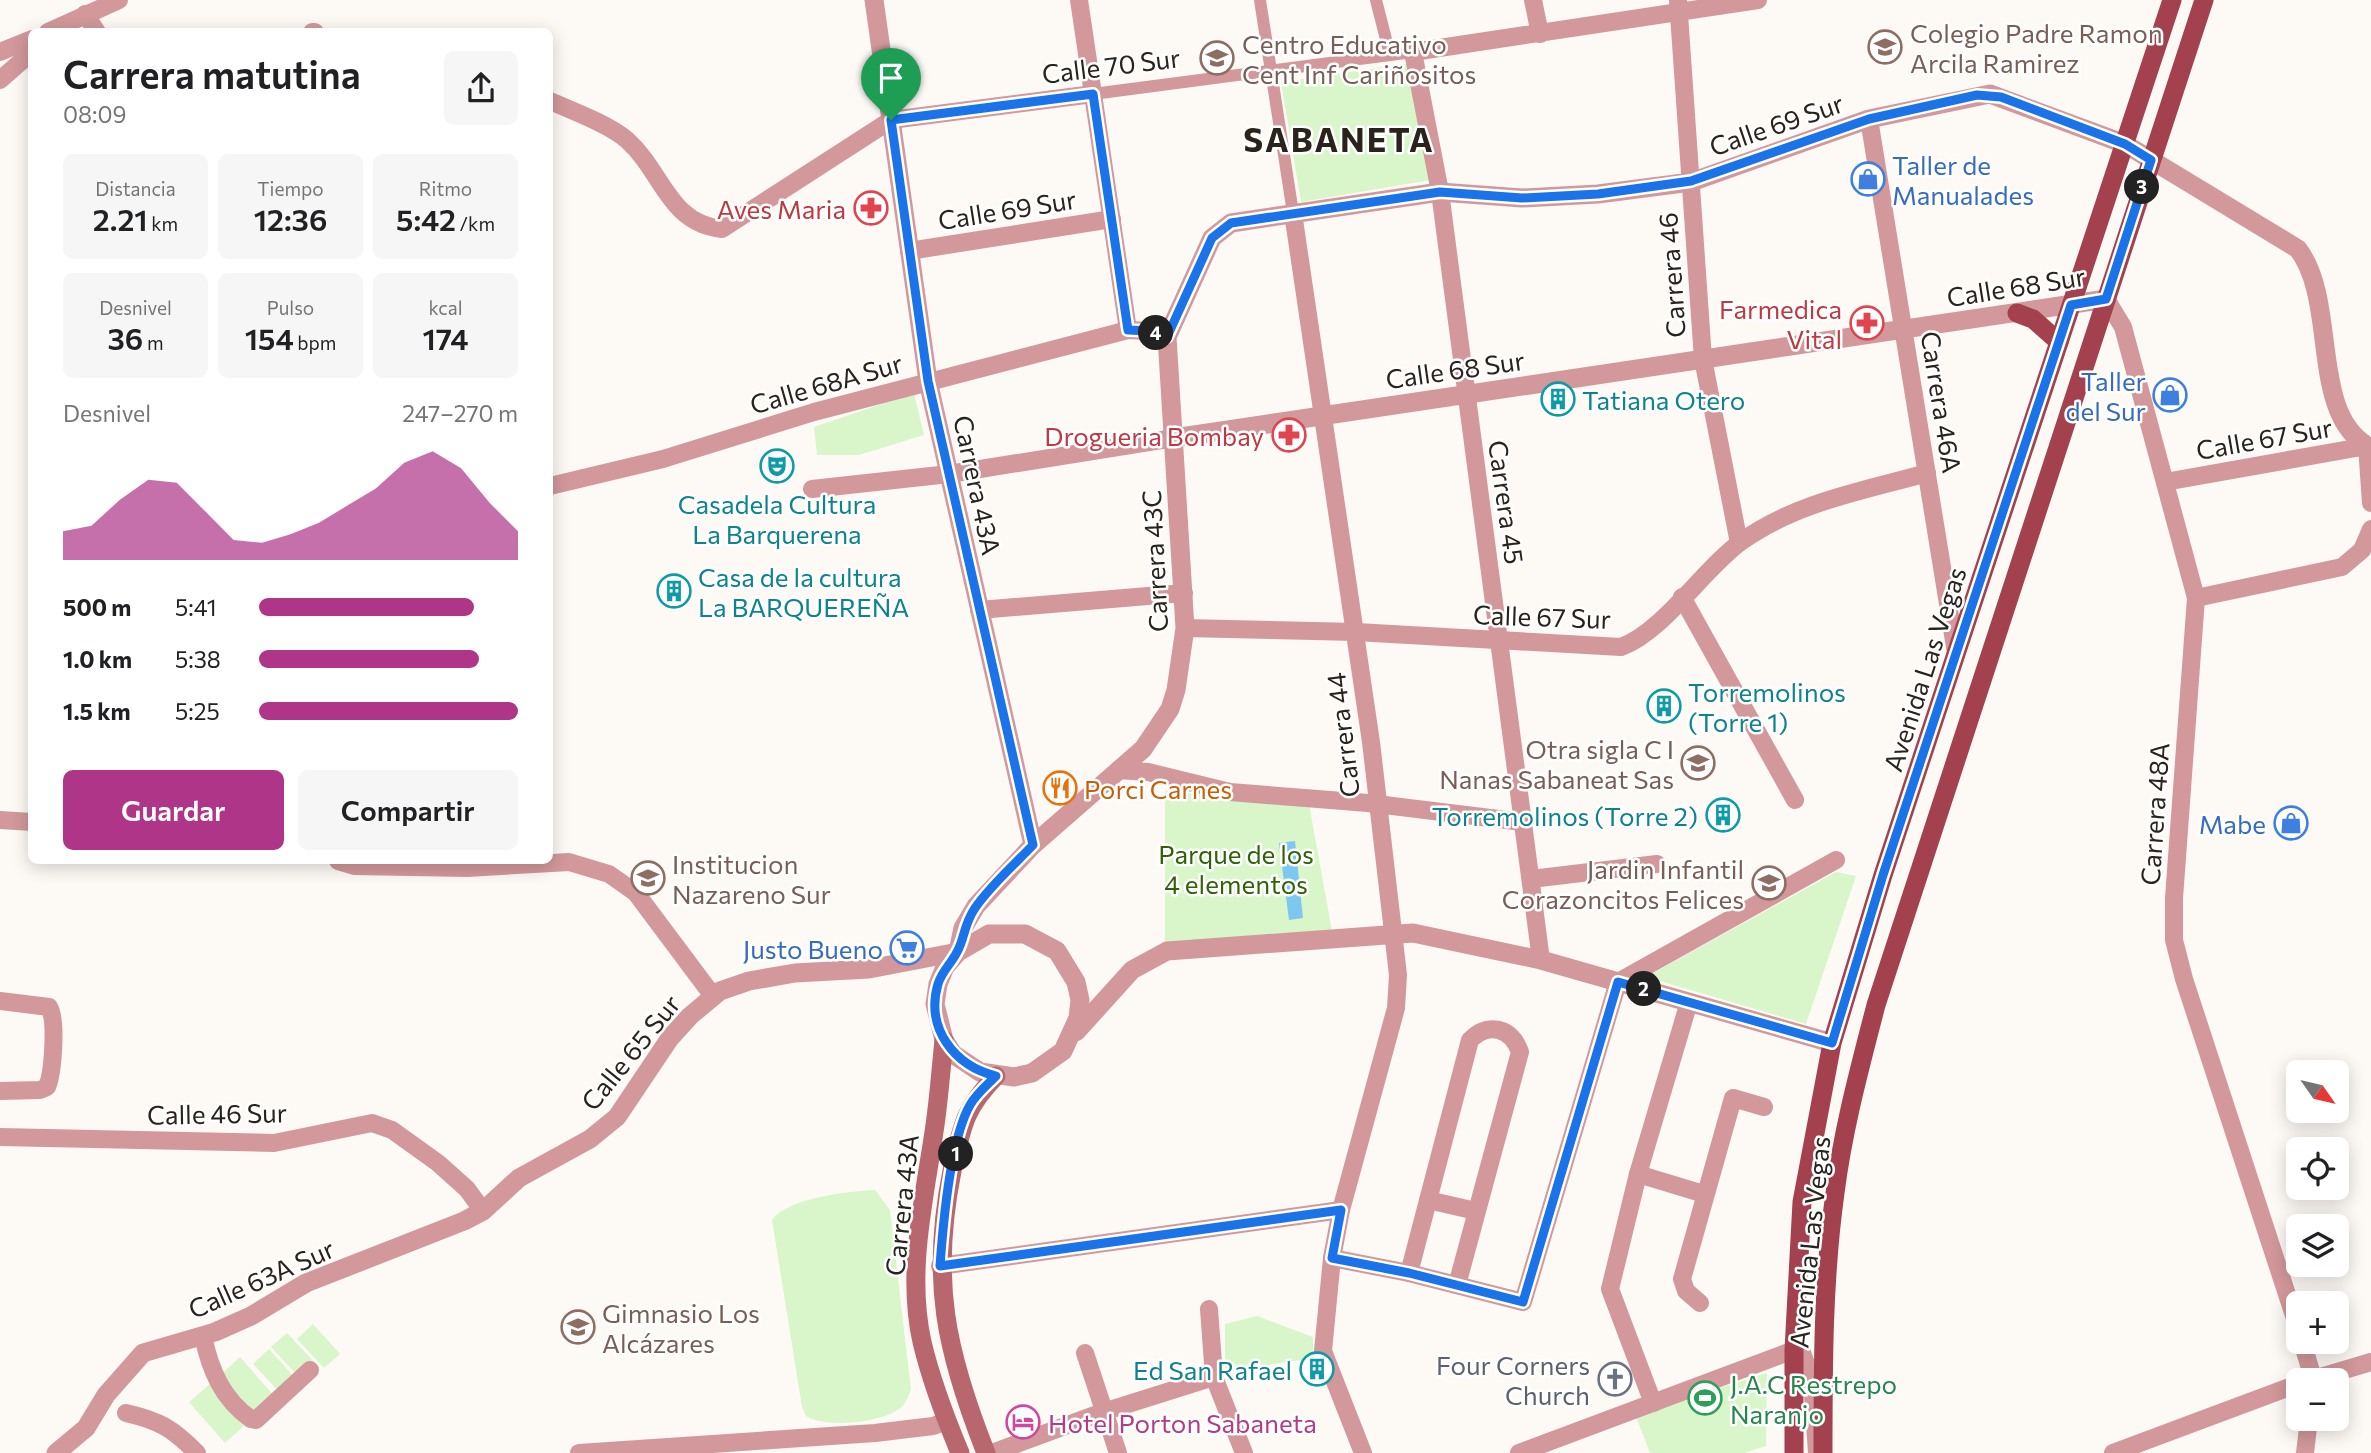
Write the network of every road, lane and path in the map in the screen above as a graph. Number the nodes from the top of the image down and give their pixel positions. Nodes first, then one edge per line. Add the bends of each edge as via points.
1 (120, 0) edge
2 (874, 0) edge
3 (1079, 0) edge
4 (1260, 0) edge
5 (1376, 0) edge
6 (1534, 0) edge
7 (1758, 0) edge
8 (2172, 0) edge
9 (2204, 0) edge
10 (1678, 6) edge
11 (85, 14) junction
12 (55, 28) edge
13 (94, 28) edge
14 (1540, 34) junction
15 (28, 40) edge
16 (0, 52) edge
17 (1413, 52) junction
18 (1390, 55) junction
19 (28, 56) edge
20 (1271, 71) junction
21 (0, 80) edge
22 (1093, 94) junction
23 (553, 102) edge
24 (1869, 119) junction
25 (891, 120) junction
26 (2125, 144) junction
27 (2151, 160) junction
28 (1690, 172) junction
29 (1440, 192) junction
30 (1293, 213) junction
31 (1112, 219) junction
32 (1220, 228) joint
33 (909, 251) junction
34 (2106, 299) junction
35 (2071, 305) junction
36 (2017, 313) junction
37 (1128, 330) junction
38 (1903, 330) junction
39 (1167, 337) junction
40 (2059, 342) junction
41 (1703, 359) junction
42 (928, 381) junction
43 (1467, 394) junction
44 (1324, 416) junction
45 (1174, 438) junction
46 (2369, 447) edge
47 (1927, 473) junction
48 (949, 474) junction
49 (2165, 482) junction
50 (553, 485) edge
51 (812, 489) dead end
52 (2371, 503) edge
53 (2371, 529) edge
54 (1739, 543) junction
55 (1184, 593) junction
56 (1682, 597) junction
57 (2196, 598) junction
58 (978, 610) junction
59 (1185, 628) junction
60 (1356, 632) junction
61 (1500, 642) junction
62 (1956, 653) junction
63 (1118, 770) junction
64 (1795, 800) dead end
65 (1377, 804) junction
66 (0, 820) edge
67 (28, 822) edge
68 (1523, 822) junction
69 (1033, 845) junction
70 (1836, 860) dead end
71 (348, 864) edge
72 (549, 864) edge
73 (553, 864) edge
74 (1657, 864) dead end
75 (1531, 879) junction
76 (1394, 934) junction
77 (958, 952) junction
78 (1541, 960) junction
79 (1618, 982) junction
80 (713, 996) junction
81 (0, 1001) edge
82 (1689, 1002) junction
83 (1073, 1036) junction
84 (944, 1040) junction
85 (1832, 1043) junction
86 (996, 1076) junction
87 (0, 1091) edge
88 (1764, 1107) dead end
89 (0, 1137) edge
90 (1638, 1174) junction
91 (1704, 1194) junction
92 (1428, 1200) junction
93 (1341, 1210) junction
94 (483, 1211) junction
95 (1476, 1211) junction
96 (1332, 1258) junction
97 (940, 1266) junction
98 (1409, 1273) junction
99 (1457, 1285) junction
100 (2286, 1291) edge
101 (1700, 1303) dead end
102 (1209, 1309) dead end
103 (203, 1336) junction
104 (1794, 1350) junction
105 (1085, 1353) dead end
106 (2371, 1362) edge
107 (2349, 1369) edge
108 (310, 1370) dead end
109 (1214, 1377) junction
110 (2286, 1389) edge
111 (1653, 1403) junction
112 (1103, 1412) junction
113 (126, 1413) dead end
114 (947, 1421) junction
115 (2308, 1431) edge
116 (1564, 1436) junction
117 (56, 1453) edge
118 (197, 1453) edge
119 (579, 1453) edge
120 (960, 1453) edge
121 (986, 1453) edge
122 (992, 1453) edge
123 (1118, 1453) edge
124 (1244, 1453) edge
125 (1363, 1453) edge
126 (1519, 1453) edge
127 (1572, 1453) edge
128 (1794, 1453) edge
129 (1817, 1453) edge
130 (1824, 1453) edge
131 (2113, 1453) edge
132 (2305, 1453) edge

1 - 11 street
2 - 25 street, Carrera 43A
3 - 22 street
4 - 20 street, Carrera 44
5 - 18 street
6 - 14 street
7 - 10 street, Calle 70 Sur
8 - 26 main road, Avenida Las Vegas
9 - 27 main road, Avenida Las Vegas
10 - 14 street, Calle 70 Sur
10 - 28 street, Carrera 46
11 - 12 street
11 - 13 street
14 - 17 street, Calle 70 Sur
15 - 16 street
17 - 18 street, Calle 70 Sur
17 - 29 street, Carrera 45
18 - 20 street, Calle 70 Sur
19 - 21 street
20 - 22 street, Calle 70 Sur
20 - 30 street, Carrera 44
22 - 25 street, Calle 70 Sur
22 - 31 street
23 - 25 street, Calle 70 Sur via 626,139 690,220 722,229
24 - 26 street, Calle 69 Sur via 1990,94
24 - 28 street, Calle 69 Sur via 1712,174
24 - 38 street, Carrera 46A
25 - 33 street, Carrera 43A
26 - 27 street, Calle 69 Sur
26 - 35 main road, Avenida Las Vegas
27 - 34 main road, Avenida Las Vegas
27 - 46 street, Calle 69 Sur via 2283,237 2307,261 2316,285 2339,414 2346,428
28 - 29 street, Calle 69 Sur via 1598,194 1522,198
28 - 41 street, Carrera 46
29 - 30 street, Calle 69 Sur
29 - 43 street, Carrera 45
30 - 32 street, Calle 69 Sur
30 - 44 street, Carrera 44
31 - 33 street, Calle 69 Sur
31 - 37 street
32 - 39 street, Carrera 43C
33 - 42 street, Carrera 43A
34 - 35 street, Calle 68 Sur
34 - 49 street, Carrera 48A via 2123,327
34 - 130 main road, Avenida Las Vegas via 1892,951 1855,1086 1828,1258
35 - 36 street, Calle 68 Sur
35 - 40 main road, Avenida Las Vegas
36 - 38 street, Calle 68 Sur
36 - 40 main road via 2033,319
37 - 39 street, Calle 68A Sur
37 - 42 street, Calle 68A Sur
38 - 41 street, Calle 68 Sur
38 - 47 street, Carrera 46A
39 - 45 street, Carrera 43C
40 - 62 main road, Avenida Las Vegas
41 - 43 street, Calle 68 Sur
41 - 54 street, Carrera 46
42 - 48 street, Carrera 43A
42 - 50 street, Calle 68A Sur via 663,459
43 - 44 street, Calle 68 Sur
43 - 61 street, Carrera 45
44 - 45 street, Calle 68 Sur
44 - 60 street, Carrera 44
45 - 48 street, Calle 68 Sur
45 - 55 street, Carrera 43C
46 - 49 street, Calle 67 Sur
46 - 52 street
47 - 54 street, Calle 67 Sur via 1798,509
47 - 62 street, Carrera 46A
48 - 51 street, Calle 68 Sur
48 - 58 street, Carrera 43A
49 - 57 street, Carrera 48A
53 - 57 street via 2362,550 2342,567
54 - 56 street, Calle 67 Sur
55 - 58 street
55 - 59 street, Carrera 43C
56 - 61 street, Calle 67 Sur via 1644,634 1621,646
56 - 64 street
57 - 100 street, Carrera 48A via 2174,940
58 - 69 street, Carrera 43A
59 - 60 street, Calle 67 Sur
59 - 63 street, Carrera 43C via 1170,709 1143,749
60 - 61 street, Calle 67 Sur
60 - 65 street, Carrera 44
61 - 68 street, Carrera 45
62 - 85 main road, Avenida Las Vegas
63 - 65 street via 1148,772 1230,792
63 - 69 street, Carrera 43C
65 - 68 street
65 - 76 street, Carrera 44
66 - 67 street
68 - 75 street, Carrera 45
69 - 77 street via 976,906 962,928
70 - 79 street
71 - 72 street, Calle 65 Sur via 467,868
73 - 80 street, Calle 65 Sur via 569,863 609,874 636,893
74 - 75 street
75 - 78 street, Carrera 45
76 - 78 street via 1413,933
76 - 83 street via 1167,951 1132,970
76 - 93 street, Carrera 44 via 1396,1008
77 - 80 street, Calle 65 Sur via 869,969 760,979
77 - 83 street via 972,941 1007,932 1042,941 1057,951 1076,982 1080,1000
77 - 84 street via 945,967 936,994 937,1023
78 - 79 street
79 - 82 street
79 - 99 street via 1523,1302
80 - 94 street, Calle 65 Sur via 670,1038 617,1117 590,1139 519,1178
81 - 87 street via 49,1007 52,1077 40,1090
82 - 85 street
82 - 90 street
83 - 86 street via 1063,1051 1032,1073
84 - 86 street via 966,1064
84 - 114 main road, Carrera 43A via 917,1259 922,1340
85 - 104 main road, Avenida Las Vegas via 1802,1202
86 - 97 main road, Carrera 43A via 971,1103 963,1121 943,1216
88 - 91 street via 1733,1098
89 - 94 street, Calle 46 Sur via 274,1143 372,1122 392,1130 438,1163
90 - 91 street
90 - 111 street via 1610,1289
91 - 101 street via 1682,1279 1686,1291
92 - 95 street
92 - 95 street via 1470,1040 1496,1029 1517,1043 1520,1052
92 - 98 street
93 - 96 street, Carrera 44
93 - 97 street
94 - 103 street, Calle 63A Sur via 306,1283 251,1316
95 - 99 street
96 - 98 street
96 - 125 street, Carrera 44 via 1323,1351
97 - 121 main road, Carrera 43A via 953,1362
98 - 99 street
102 - 109 street
103 - 108 street via 218,1383 251,1419 256,1420
103 - 117 street, Calle 63A Sur via 151,1350 136,1359 86,1428
104 - 111 street
104 - 128 main road, Avenida Las Vegas
104 - 129 street via 1802,1353 1810,1369
105 - 112 street
106 - 107 street
109 - 112 street
109 - 124 street
110 - 131 street
111 - 116 street
112 - 122 street
112 - 123 street
113 - 118 street via 156,1420
114 - 119 street via 875,1433
114 - 120 main road, Carrera 43A
115 - 132 street
116 - 126 street
116 - 127 street

